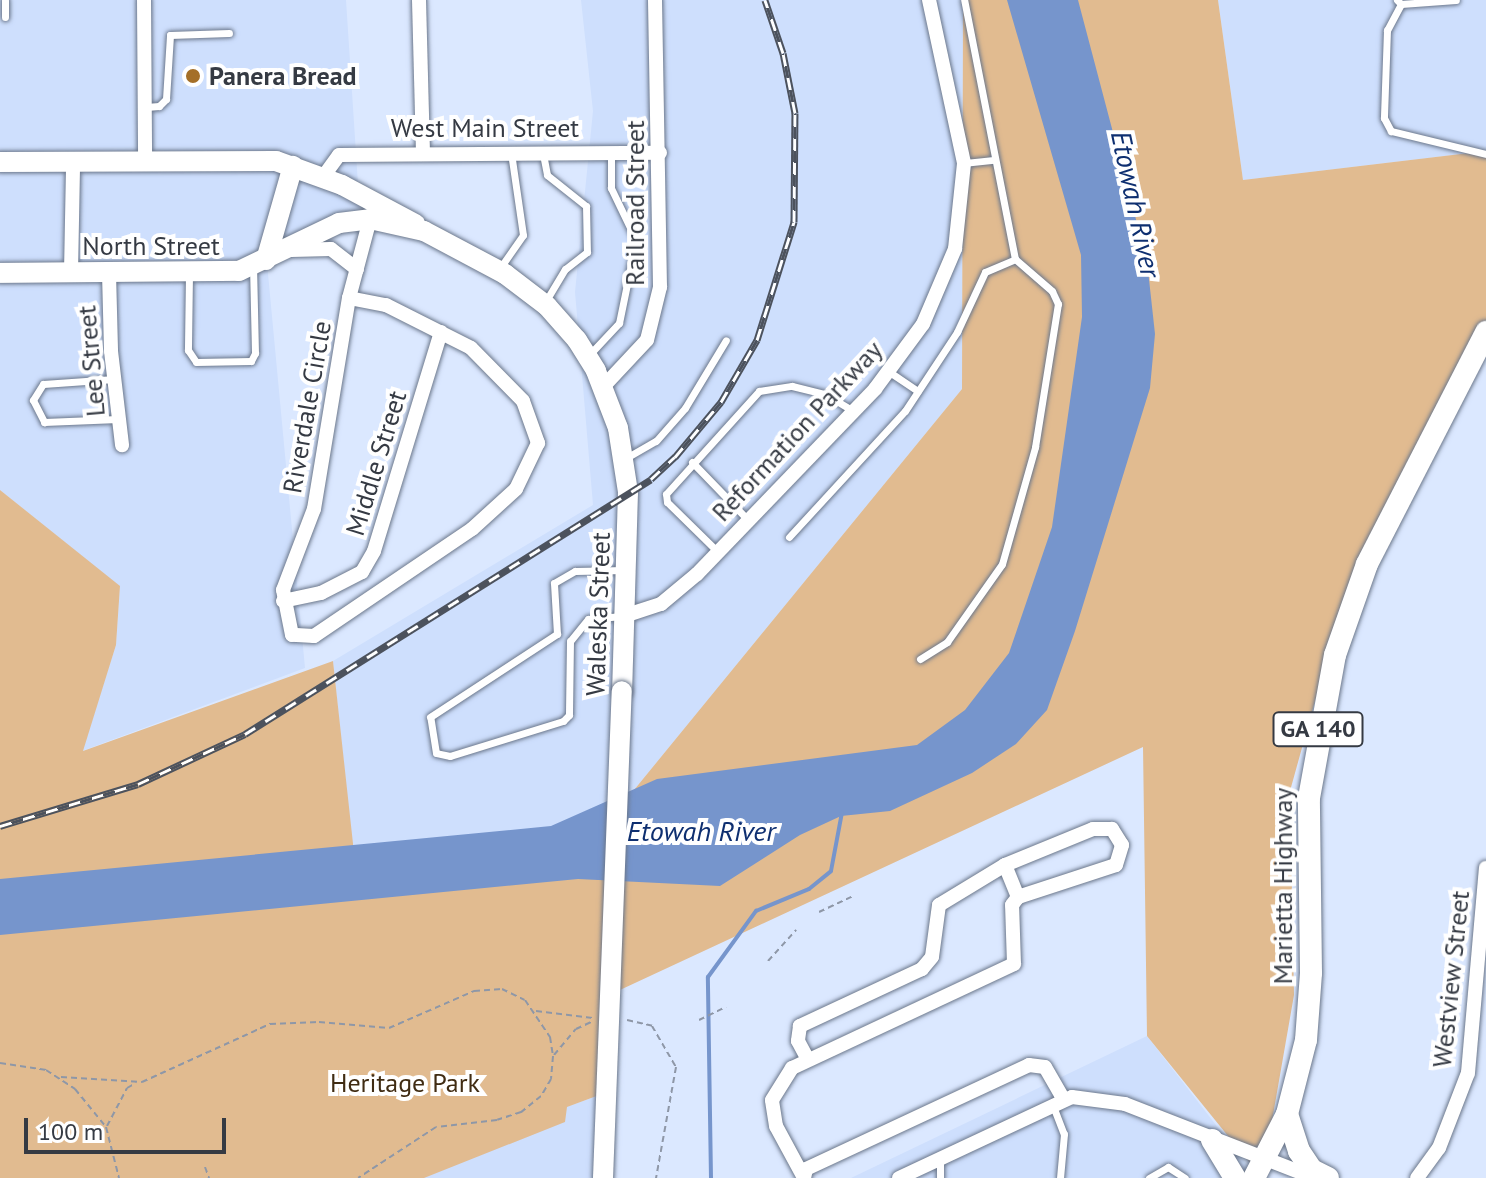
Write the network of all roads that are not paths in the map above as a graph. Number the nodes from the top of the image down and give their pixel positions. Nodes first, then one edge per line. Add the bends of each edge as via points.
1 (5, 0) edge
2 (144, 0) edge
3 (419, 0) edge
4 (655, 0) edge
5 (929, 0) edge
6 (964, 0) edge
7 (1456, 0) edge
8 (1399, 2) edge
9 (5, 17) dead end
10 (229, 33) dead end
11 (146, 107) junction
12 (511, 153) junction
13 (543, 153) junction
14 (611, 153) junction
15 (660, 153) junction
16 (423, 154) junction
17 (1486, 154) edge
18 (995, 160) junction
19 (145, 161) junction
20 (0, 162) edge
21 (73, 163) junction
22 (964, 163) junction
23 (293, 166) junction
24 (323, 177) junction
25 (370, 219) junction
26 (339, 223) joint
27 (424, 231) junction
28 (266, 259) junction
29 (1015, 259) junction
30 (357, 269) junction
31 (498, 270) junction
32 (71, 272) junction
33 (0, 273) edge
34 (109, 273) junction
35 (189, 274) junction
36 (349, 298) junction
37 (544, 303) junction
38 (441, 332) junction
39 (1486, 332) edge
40 (726, 340) dead end
41 (588, 356) junction
42 (888, 371) junction
43 (116, 379) junction
44 (603, 387) junction
45 (918, 391) junction
46 (853, 411) junction
47 (121, 419) junction
48 (122, 445) dead end
49 (626, 458) junction
50 (692, 462) junction
51 (748, 520) junction
52 (789, 537) dead end
53 (718, 552) junction
54 (625, 570) junction
55 (283, 601) junction
56 (624, 616) junction
57 (557, 634) junction
58 (570, 641) junction
59 (920, 659) dead end
60 (1005, 865) junction
61 (1486, 868) edge
62 (1018, 897) junction
63 (808, 1060) junction
64 (1058, 1102) junction
65 (1287, 1114) junction
66 (1212, 1140) junction
67 (939, 1158) junction
68 (1259, 1169) edge
69 (803, 1177) edge
70 (603, 1178) edge
71 (899, 1178) edge
72 (940, 1178) edge
73 (1060, 1178) edge
74 (1149, 1178) edge
75 (1185, 1178) edge
76 (1235, 1178) edge
77 (1315, 1178) edge
78 (1328, 1178) edge
79 (1417, 1178) edge

1 - 9 lane
2 - 11 street
3 - 16 street
4 - 15 street, Railroad Street
5 - 22 street, Reformation Parkway
6 - 18 lane
7 - 8 lane
8 - 17 lane via 1387,30 1384,118 1391,131
10 - 11 lane via 170,35 166,99
11 - 19 street
12 - 13 street, West Main Street
12 - 16 street, West Main Street
12 - 31 lane via 523,235
13 - 14 street, West Main Street
13 - 37 lane via 547,175 586,206 587,252 565,269
14 - 15 street, West Main Street
14 - 41 lane via 611,188 636,240 619,323
15 - 44 street, Railroad Street via 657,312 639,352
16 - 24 street, West Main Street via 339,155
18 - 22 lane
18 - 29 lane
19 - 21 main road
19 - 23 main road via 262,160
20 - 21 main road
21 - 32 street
22 - 42 street, Reformation Parkway via 955,249 923,324
23 - 24 main road
23 - 28 main road
24 - 27 main road
25 - 26 main road, Waleska Street
25 - 27 main road, Waleska Street
25 - 30 street
26 - 28 main road, North Street
27 - 31 main road, Waleska Street
28 - 30 street via 331,249
28 - 35 main road, North Street
28 - 35 lane via 251,361 196,362 188,350
29 - 45 lane via 985,272 957,332
29 - 59 lane via 1052,291 1058,304 1035,447 1002,564 947,642
30 - 36 street
31 - 37 main road, Waleska Street
32 - 33 main road, North Street
32 - 34 main road, North Street
34 - 35 main road, North Street
34 - 43 street, Lee Street
36 - 38 street, Riverdale Circle via 386,305
36 - 55 street, Riverdale Circle via 314,509 293,557
37 - 41 main road, Waleska Street
38 - 55 street, Middle Street via 374,551 362,572 321,593
38 - 55 street, Riverdale Circle via 471,348 523,401 538,443 533,461 516,489 472,529 314,636 292,635
39 - 65 main road, Marietta Highway / GA 140 via 1367,564 1326,686 1309,798 1311,997
40 - 49 lane via 685,408 656,441
41 - 44 main road, Waleska Street
42 - 45 lane
42 - 46 street, Reformation Parkway
43 - 47 street, Lee Street
43 - 47 lane via 43,384 33,400 44,422
44 - 49 main road, Waleska Street
45 - 52 lane
46 - 50 lane via 825,394 772,386 759,391
46 - 51 street, Reformation Parkway
47 - 48 street, Lee Street
49 - 54 main road, Waleska Street
50 - 51 lane
50 - 53 lane via 670,485 667,502
51 - 53 street, Reformation Parkway
53 - 56 street, Reformation Parkway via 661,604
54 - 56 main road, Waleska Street
54 - 57 lane via 575,571 554,583
56 - 58 lane via 588,619
56 - 70 main road, Waleska Street, bridge
57 - 58 lane
57 - 58 lane via 430,717 436,753 450,756 563,721 569,715
60 - 62 street
60 - 62 street via 1093,829 1112,829 1122,845 1116,865
60 - 63 street via 939,905 932,957 922,969 800,1026 798,1041
61 - 79 street, Westview Street via 1477,1021 1468,1073 1439,1148
62 - 63 street via 1012,905 1014,964
63 - 69 street via 792,1068 772,1100 776,1126
64 - 66 street via 1101,1097
64 - 67 street
64 - 69 street via 1045,1067 1029,1065 806,1169
64 - 73 lane via 1064,1134
65 - 68 main road, Marietta Highway / GA 140
65 - 78 main road via 1299,1151 1312,1170
66 - 68 street
66 - 76 main road
67 - 71 street
67 - 72 lane
68 - 77 street
74 - 75 lane via 1168,1167

